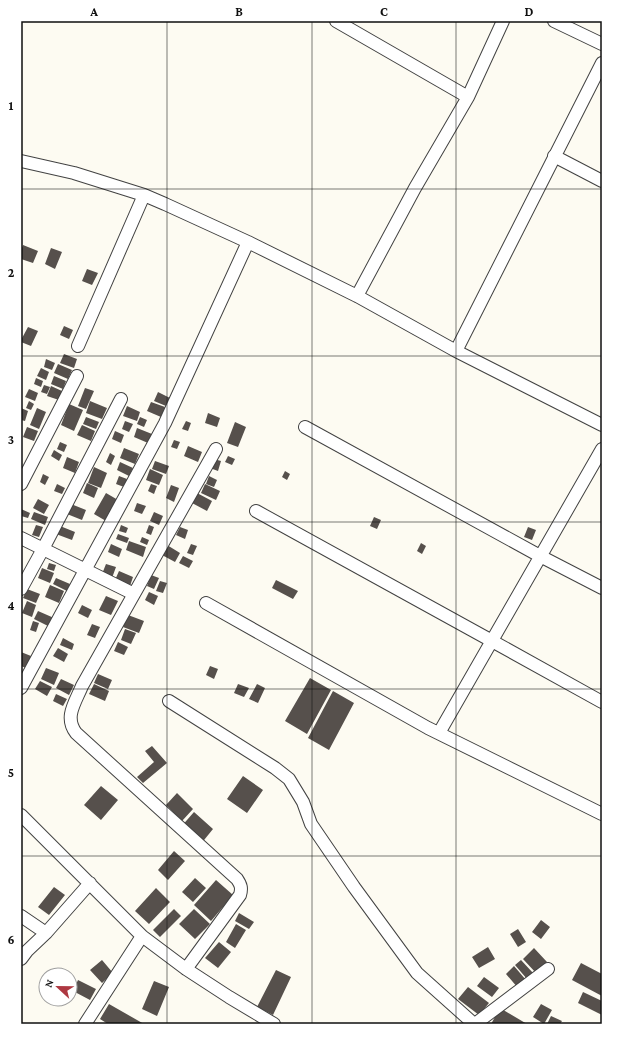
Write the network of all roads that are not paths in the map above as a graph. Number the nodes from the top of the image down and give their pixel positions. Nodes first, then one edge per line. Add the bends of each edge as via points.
1 (336, 21) edge
2 (503, 21) edge
3 (554, 21) edge
4 (602, 44) edge
5 (602, 64) edge
6 (468, 97) junction
7 (554, 156) junction
8 (21, 161) edge
9 (602, 181) edge
10 (144, 195) junction
11 (248, 242) junction
12 (357, 296) junction
13 (78, 346) dead end
14 (456, 351) junction
15 (77, 376) dead end
16 (121, 399) dead end
17 (602, 425) edge
18 (305, 427) dead end
19 (216, 449) dead end
20 (602, 449) edge
21 (21, 484) edge
22 (256, 511) dead end
23 (21, 538) edge
24 (43, 549) junction
25 (540, 556) junction
26 (86, 570) junction
27 (602, 588) edge
28 (21, 589) edge
29 (134, 594) junction
30 (206, 603) dead end
31 (492, 640) junction
32 (21, 688) edge
33 (170, 701) dead end
34 (602, 702) edge
35 (440, 734) junction
36 (602, 814) edge
37 (21, 815) edge
38 (90, 883) junction
39 (21, 916) edge
40 (46, 933) junction
41 (142, 936) junction
42 (23, 952) edge
43 (548, 969) dead end
44 (186, 970) junction
45 (91, 1022) edge
46 (274, 1024) edge
47 (474, 1024) edge

1 - 6 street
2 - 6 street
3 - 4 street
5 - 7 street
6 - 12 street
7 - 9 street
7 - 14 street
8 - 10 street via 74,173
10 - 11 street
10 - 13 street
11 - 12 street
11 - 26 street via 165,423
12 - 14 street
14 - 17 street
15 - 21 street
16 - 24 street
18 - 25 street
19 - 29 street
20 - 25 street
22 - 31 street
23 - 24 street
24 - 26 street
24 - 28 street
25 - 27 street
25 - 31 street
26 - 29 street
26 - 32 street
29 - 44 street via 82,686 72,709 71,726 241,884 240,895
30 - 35 street
31 - 34 street
31 - 35 street
33 - 47 street via 276,768 289,779 303,802 311,824 354,888 417,973
35 - 36 street
37 - 38 street
38 - 40 street
38 - 41 street
39 - 40 street
40 - 42 street
41 - 44 street
41 - 45 street
43 - 47 street
44 - 46 street

